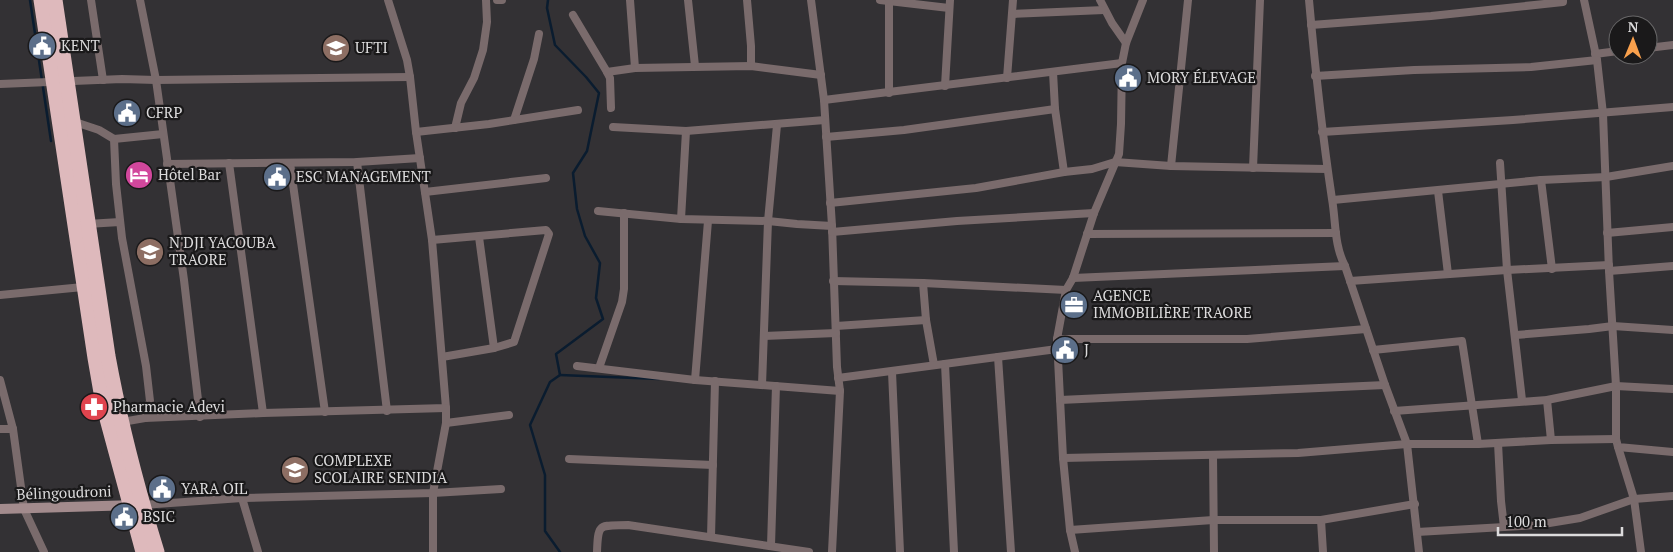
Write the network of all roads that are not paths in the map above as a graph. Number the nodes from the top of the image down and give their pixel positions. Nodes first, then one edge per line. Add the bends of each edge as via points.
1 (41, 0) edge
2 (55, 0) edge
3 (91, 0) edge
4 (140, 0) edge
5 (388, 0) edge
6 (486, 0) edge
7 (497, 0) edge
8 (502, 0) edge
9 (630, 0) edge
10 (688, 0) edge
11 (746, 0) edge
12 (811, 0) edge
13 (884, 0) edge
14 (1013, 0) edge
15 (1100, 0) edge
16 (1143, 0) edge
17 (1188, 0) edge
18 (1260, 0) edge
19 (1309, 0) edge
20 (1584, 0) edge
21 (1566, 1) edge
22 (950, 4) edge
23 (1104, 10) junction
24 (1013, 14) junction
25 (573, 15) dead end
26 (1311, 25) junction
27 (539, 34) dead end
28 (1126, 43) junction
29 (1673, 45) edge
30 (1658, 47) edge
31 (1608, 54) edge
32 (1596, 57) junction
33 (1122, 63) junction
34 (695, 66) junction
35 (751, 66) junction
36 (635, 68) junction
37 (607, 72) junction
38 (1053, 72) junction
39 (821, 75) junction
40 (1315, 76) junction
41 (410, 77) junction
42 (1007, 78) junction
43 (103, 80) junction
44 (156, 80) junction
45 (60, 82) junction
46 (0, 84) edge
47 (945, 86) junction
48 (888, 93) junction
49 (824, 100) junction
50 (1673, 107) edge
51 (610, 108) dead end
52 (1055, 109) junction
53 (578, 110) dead end
54 (1603, 114) junction
55 (514, 120) junction
56 (825, 120) junction
57 (72, 121) junction
58 (777, 125) junction
59 (613, 127) dead end
60 (455, 128) junction
61 (686, 131) junction
62 (416, 132) junction
63 (1322, 132) junction
64 (163, 134) junction
65 (826, 137) junction
66 (114, 139) junction
67 (420, 158) junction
68 (357, 162) junction
69 (1115, 162) junction
70 (229, 163) junction
71 (290, 163) junction
72 (166, 164) junction
73 (1500, 164) dead end
74 (1172, 166) junction
75 (1673, 166) edge
76 (1254, 168) junction
77 (1327, 169) junction
78 (1064, 172) junction
79 (1606, 177) junction
80 (546, 178) dead end
81 (1540, 180) junction
82 (1501, 185) junction
83 (1438, 191) junction
84 (425, 192) junction
85 (1333, 200) junction
86 (830, 203) junction
87 (598, 211) dead end
88 (624, 213) junction
89 (1094, 213) junction
90 (681, 219) junction
91 (708, 221) junction
92 (768, 221) junction
93 (120, 222) junction
94 (87, 224) junction
95 (1673, 227) edge
96 (832, 229) junction
97 (1336, 233) junction
98 (1608, 233) junction
99 (1087, 234) junction
100 (478, 236) junction
101 (432, 240) junction
102 (1345, 266) junction
103 (1673, 266) edge
104 (1609, 268) junction
105 (1552, 269) junction
106 (1507, 270) junction
107 (1448, 274) junction
108 (1073, 278) junction
109 (833, 281) junction
110 (1350, 281) junction
111 (923, 283) junction
112 (83, 287) junction
113 (1066, 290) junction
114 (0, 295) edge
115 (926, 320) junction
116 (1613, 326) junction
117 (1366, 329) junction
118 (836, 330) junction
119 (1673, 330) edge
120 (1516, 334) junction
121 (764, 336) junction
122 (1057, 339) junction
123 (494, 348) junction
124 (1058, 349) junction
125 (1373, 350) junction
126 (442, 357) junction
127 (998, 357) junction
128 (945, 364) junction
129 (934, 365) junction
130 (576, 366) dead end
131 (600, 368) junction
132 (892, 372) junction
133 (838, 378) junction
134 (0, 380) edge
135 (695, 380) junction
136 (714, 381) junction
137 (762, 385) junction
138 (1385, 385) junction
139 (776, 386) junction
140 (1616, 386) junction
141 (1673, 389) edge
142 (840, 391) junction
143 (1060, 400) junction
144 (1522, 400) junction
145 (1547, 400) junction
146 (1472, 404) junction
147 (446, 408) junction
148 (386, 411) junction
149 (1394, 411) junction
150 (325, 412) junction
151 (263, 413) junction
152 (509, 415) dead end
153 (200, 416) junction
154 (146, 418) junction
155 (122, 422) junction
156 (446, 423) junction
157 (14, 428) junction
158 (0, 429) edge
159 (1616, 439) junction
160 (1551, 440) junction
161 (1498, 443) junction
162 (1407, 444) junction
163 (1478, 444) junction
164 (1618, 447) junction
165 (1673, 452) edge
166 (1212, 455) junction
167 (1063, 458) junction
168 (569, 459) dead end
169 (713, 465) junction
170 (501, 489) dead end
171 (433, 493) junction
172 (1673, 496) edge
173 (242, 498) junction
174 (1634, 499) junction
175 (1415, 504) junction
176 (136, 505) junction
177 (24, 509) junction
178 (0, 510) edge
179 (1213, 520) junction
180 (1321, 520) junction
181 (1504, 527) junction
182 (1070, 530) junction
183 (1417, 532) junction
184 (711, 537) junction
185 (771, 546) junction
186 (44, 552) edge
187 (143, 552) edge
188 (156, 552) edge
189 (258, 552) edge
190 (433, 552) edge
191 (597, 552) edge
192 (809, 552) edge
193 (832, 552) edge
194 (900, 552) edge
195 (954, 552) edge
196 (1012, 552) edge
197 (1076, 552) edge
198 (1214, 552) edge
199 (1324, 552) edge
200 (1419, 552) edge
201 (1641, 552) edge

1 - 45 highway
2 - 45 highway
3 - 43 street
4 - 44 street
5 - 41 street
6 - 60 street via 483,50 461,103
7 - 8 street
9 - 36 street
10 - 34 street
11 - 35 street
12 - 39 street
13 - 22 street
13 - 48 street
14 - 24 street
15 - 23 street
16 - 28 street
17 - 74 street
18 - 76 street
19 - 26 street
20 - 32 street
21 - 26 street
22 - 47 street
23 - 24 street
23 - 28 street
24 - 42 street
25 - 37 street
26 - 40 street
27 - 55 street
28 - 33 street
29 - 30 street
31 - 32 street
32 - 40 street via 1531,67
32 - 54 street
33 - 38 street
33 - 69 street via 1122,124
34 - 35 street
34 - 36 street
35 - 39 street
36 - 37 street
37 - 51 street
38 - 42 street
38 - 52 street
39 - 49 street
40 - 63 street
41 - 44 street
41 - 62 street
42 - 47 street
43 - 44 street
43 - 45 street
44 - 64 street
45 - 46 street
45 - 57 highway
45 - 112 highway
47 - 48 street
48 - 49 street
49 - 56 street
50 - 54 street
52 - 65 street via 904,130
52 - 78 street
53 - 55 street
54 - 63 street
54 - 79 street
55 - 60 street
56 - 58 street
56 - 65 street
57 - 66 street
57 - 94 highway
58 - 61 street
58 - 92 street
59 - 61 street
60 - 62 street
61 - 90 street
62 - 67 street
63 - 77 street
64 - 66 street
64 - 72 street
65 - 86 street
66 - 93 street
67 - 68 street
67 - 84 street
68 - 71 street
68 - 148 street
69 - 74 street
69 - 78 street
69 - 89 street
70 - 71 street
70 - 72 street
70 - 151 street
71 - 150 street
72 - 153 street
73 - 82 street
74 - 76 street
75 - 79 street
76 - 77 street
77 - 85 street
78 - 86 street via 976,188
79 - 81 street
79 - 98 street
80 - 84 street
81 - 82 street
81 - 105 street
82 - 83 street
82 - 106 street
83 - 85 street
83 - 107 street
84 - 101 street
85 - 97 street
86 - 96 street
87 - 88 street
88 - 90 street
88 - 131 street via 622,302
89 - 96 street
89 - 99 street
90 - 91 street
91 - 92 street
91 - 135 street
92 - 96 street
92 - 121 street
93 - 94 street
93 - 154 street via 146,366 150,401
94 - 155 highway
95 - 98 street
96 - 109 street
97 - 99 street
97 - 102 street via 1339,254
98 - 104 street
99 - 108 street
100 - 101 street
100 - 123 street
100 - 123 street via 546,230 549,234 514,342
101 - 126 street
102 - 108 street
102 - 110 street
103 - 104 street
104 - 105 street
104 - 116 street
105 - 106 street
106 - 107 street
106 - 120 street
107 - 110 street
108 - 113 street
109 - 111 street
109 - 118 street
110 - 117 street
111 - 113 street
111 - 115 street
112 - 114 street
112 - 176 highway via 103,404
113 - 122 street
115 - 118 street
115 - 129 street
116 - 119 street
116 - 120 street
116 - 140 street
117 - 122 street via 1247,338
117 - 125 street
118 - 121 street
118 - 133 street
120 - 144 street
121 - 137 street
122 - 124 street
123 - 126 street
124 - 127 street
124 - 143 street
125 - 138 street
125 - 146 street via 1462,341
126 - 147 street
127 - 128 street
127 - 196 street
128 - 129 street
128 - 195 street
129 - 132 street
130 - 131 street
131 - 135 street
132 - 133 street
132 - 194 street
133 - 142 street
134 - 157 street
135 - 136 street
136 - 137 street
136 - 169 street
137 - 139 street
138 - 143 street
138 - 149 street
139 - 142 street
139 - 185 street
140 - 141 street
140 - 145 street
140 - 159 street
142 - 193 street
143 - 167 street
144 - 145 street
144 - 146 street
145 - 160 street
146 - 149 street
146 - 163 street
147 - 148 street
147 - 156 street
148 - 150 street
149 - 162 street
150 - 151 street
151 - 153 street
152 - 156 street
153 - 154 street
154 - 155 street
155 - 176 highway
156 - 171 street
157 - 158 street
157 - 177 street
159 - 160 street
159 - 164 street
160 - 161 street
161 - 163 street
161 - 181 street
162 - 163 street
162 - 166 street via 1298,453
162 - 175 street
164 - 165 street
164 - 174 street
166 - 167 street
166 - 179 street
167 - 182 street
168 - 169 street
169 - 184 street
170 - 171 street
171 - 173 street
171 - 190 street
172 - 174 street
173 - 176 street
173 - 189 street
174 - 181 street via 1580,518
174 - 201 street
175 - 180 street
175 - 183 street
176 - 177 street, Bélingoudroni
176 - 187 highway
176 - 188 highway
177 - 178 street, Bélingoudroni
177 - 186 street
179 - 180 street
179 - 182 street
179 - 198 street
180 - 199 street
181 - 183 street
182 - 197 street
183 - 200 street
184 - 185 street
184 - 191 street via 628,525 606,526 598,531
185 - 192 street

